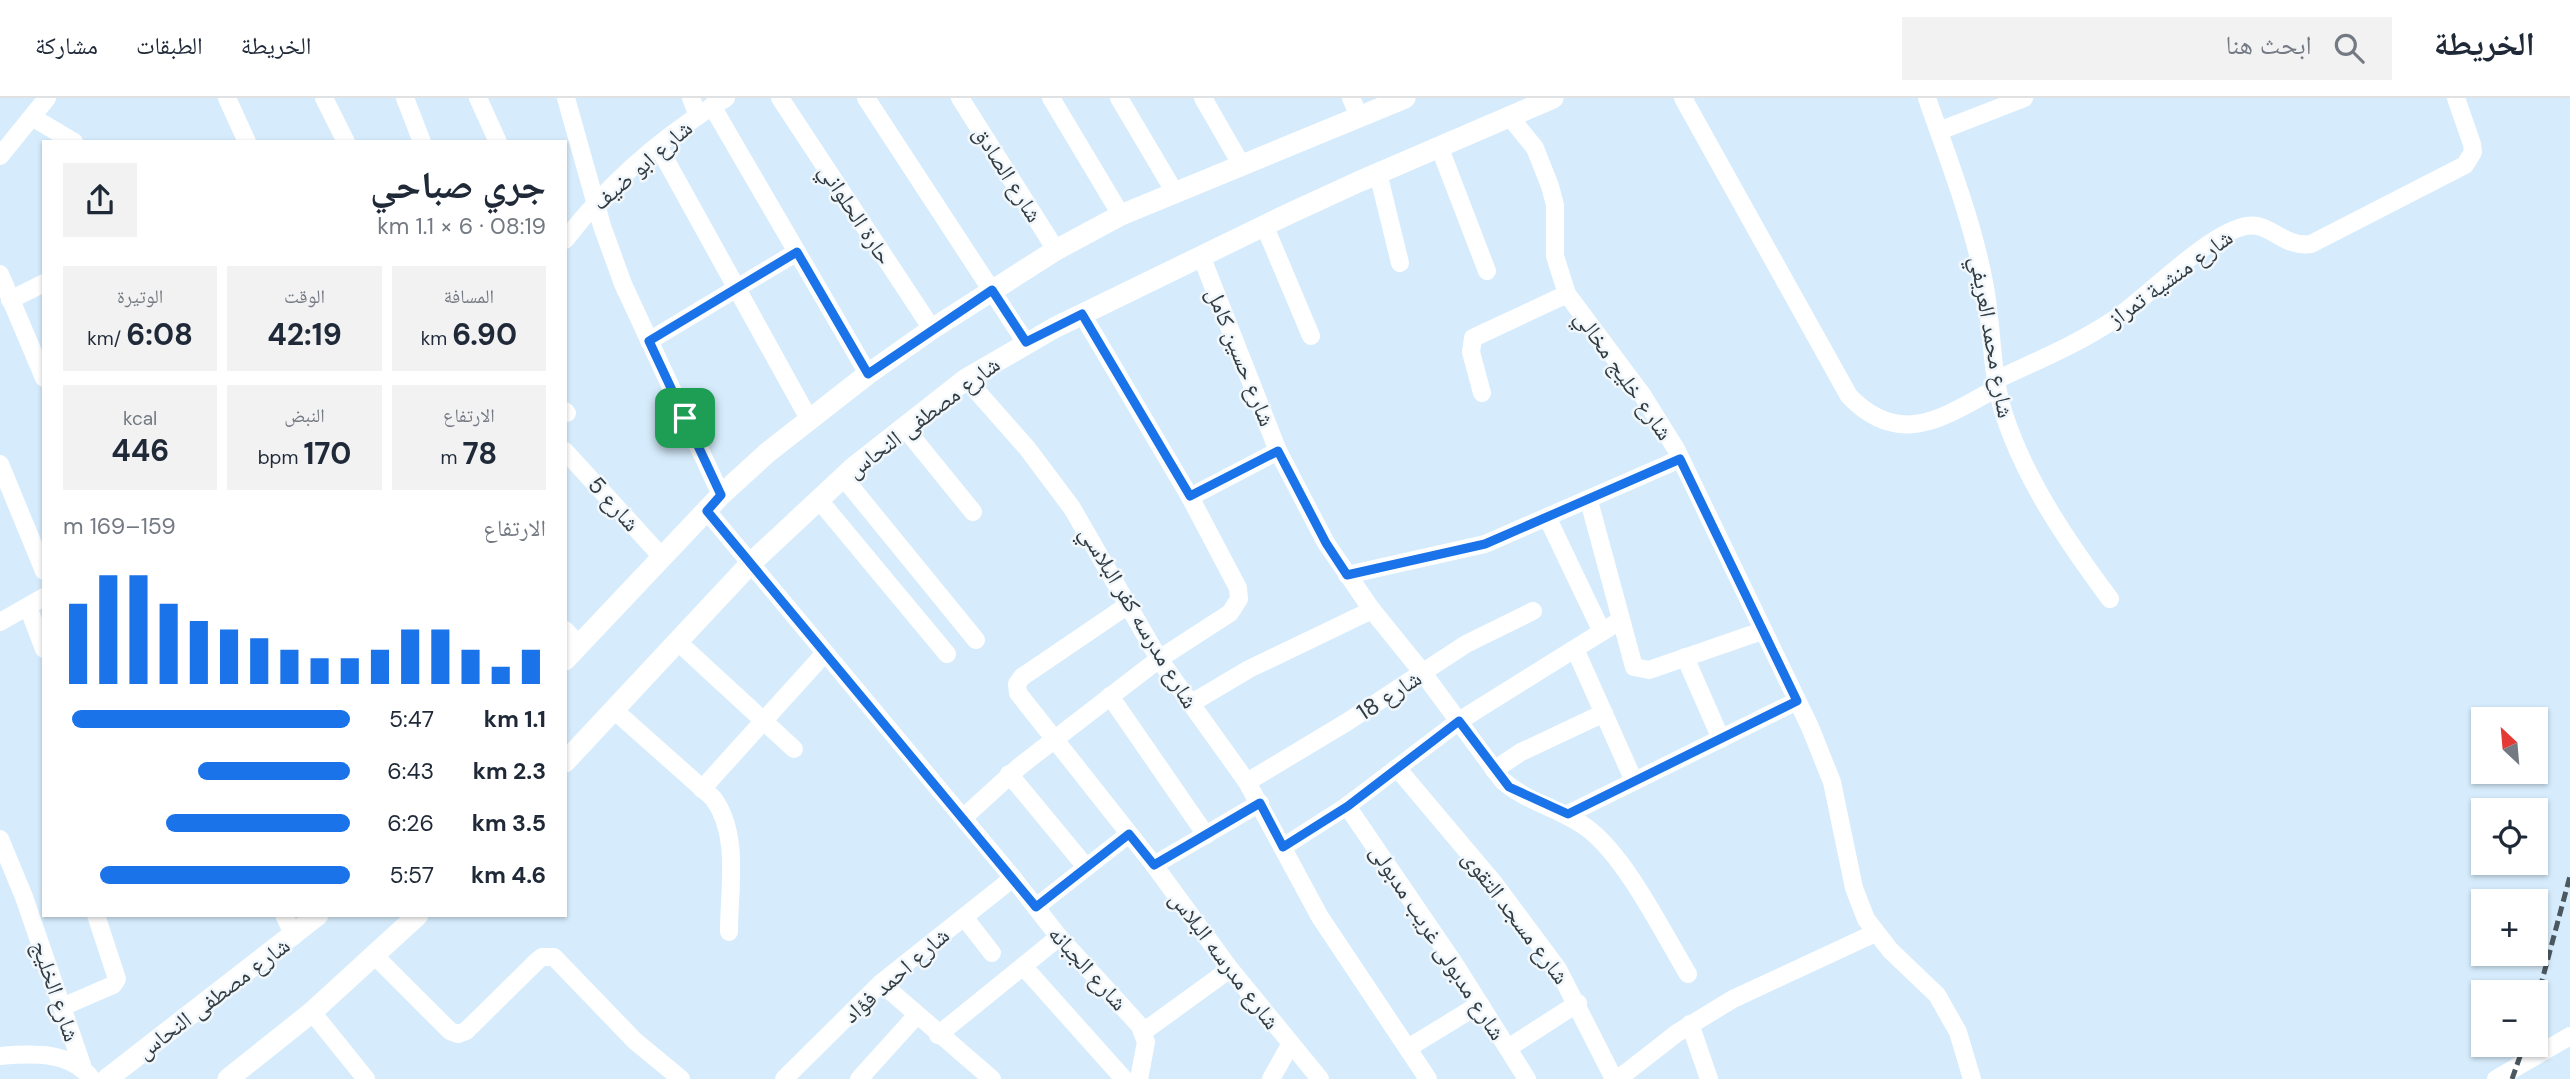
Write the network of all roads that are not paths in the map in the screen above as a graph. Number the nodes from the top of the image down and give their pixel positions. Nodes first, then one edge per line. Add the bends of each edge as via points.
1 (47, 98) edge
2 (227, 98) edge
3 (324, 98) edge
4 (405, 98) edge
5 (478, 98) edge
6 (566, 98) edge
7 (691, 98) edge
8 (780, 98) edge
9 (866, 98) edge
10 (960, 98) edge
11 (1051, 98) edge
12 (1119, 98) edge
13 (1203, 98) edge
14 (1405, 98) edge
15 (1553, 98) edge
16 (1683, 98) edge
17 (1927, 98) edge
18 (2024, 98) edge
19 (2456, 98) edge
20 (712, 107) edge
21 (1355, 107) edge
22 (1509, 116) junction
23 (32, 117) junction
24 (1939, 131) junction
25 (72, 140) edge
26 (246, 140) edge
27 (345, 140) edge
28 (421, 140) edge
29 (497, 140) edge
30 (658, 146) junction
31 (1439, 146) junction
32 (0, 156) edge
33 (1241, 164) junction
34 (1378, 173) junction
35 (1174, 191) junction
36 (596, 199) junction
37 (1121, 215) junction
38 (1265, 227) junction
39 (567, 237) edge
40 (1056, 250) junction
41 (797, 252) junction
42 (1202, 258) junction
43 (1400, 263) dead end
44 (1487, 271) dead end
45 (0, 274) edge
46 (42, 284) edge
47 (737, 288) junction
48 (992, 290) junction
49 (1567, 294) junction
50 (10, 300) junction
51 (1082, 314) junction
52 (932, 329) junction
53 (1311, 336) dead end
54 (649, 341) junction
55 (1026, 342) junction
56 (42, 373) edge
57 (868, 374) junction
58 (966, 379) junction
59 (1996, 384) junction
60 (1482, 393) dead end
61 (809, 419) junction
62 (904, 427) junction
63 (1278, 451) junction
64 (567, 453) edge
65 (1680, 459) junction
66 (0, 464) edge
67 (843, 477) junction
68 (721, 495) junction
69 (1190, 496) junction
70 (819, 500) junction
71 (1589, 500) junction
72 (707, 511) junction
73 (973, 512) dead end
74 (1548, 519) junction
75 (662, 557) junction
76 (750, 564) junction
77 (42, 566) edge
78 (1347, 575) junction
79 (42, 598) edge
80 (2110, 599) dead end
81 (1128, 605) junction
82 (27, 607) junction
83 (1372, 610) junction
84 (1533, 611) dead end
85 (1621, 620) junction
86 (0, 622) edge
87 (1762, 631) junction
88 (1602, 632) junction
89 (976, 640) dead end
90 (678, 642) junction
91 (42, 644) edge
92 (570, 645) edge
93 (1575, 649) junction
94 (825, 653) junction
95 (947, 654) dead end
96 (1685, 657) junction
97 (1159, 659) junction
98 (1423, 673) junction
99 (1110, 696) junction
100 (1797, 701) junction
101 (1191, 704) junction
102 (614, 710) junction
103 (1604, 712) junction
104 (763, 720) junction
105 (1459, 721) junction
106 (1721, 738) junction
107 (1055, 740) junction
108 (794, 749) dead end
109 (567, 760) edge
110 (1397, 768) junction
111 (1494, 770) junction
112 (1009, 774) junction
113 (1247, 782) junction
114 (1634, 782) junction
115 (702, 789) junction
116 (1260, 803) junction
117 (1348, 806) junction
118 (1568, 814) junction
119 (963, 818) junction
120 (1129, 834) junction
121 (1206, 835) junction
122 (0, 839) edge
123 (1283, 847) junction
124 (1154, 865) junction
125 (1086, 867) junction
126 (1013, 878) junction
127 (1036, 907) junction
128 (964, 916) junction
129 (97, 917) edge
130 (286, 917) edge
131 (316, 917) edge
132 (416, 917) edge
133 (729, 932) dead end
134 (1875, 933) junction
135 (294, 936) junction
136 (1059, 937) junction
137 (992, 953) dead end
138 (375, 956) junction
139 (1023, 966) junction
140 (1230, 970) junction
141 (1688, 974) dead end
142 (881, 983) junction
143 (1578, 1003) junction
144 (1480, 1004) junction
145 (62, 1007) junction
146 (312, 1012) junction
147 (916, 1016) junction
148 (1690, 1024) junction
149 (1143, 1032) junction
150 (938, 1035) junction
151 (2570, 1036) edge
152 (1290, 1045) junction
153 (1408, 1048) junction
154 (1508, 1048) junction
155 (0, 1056) edge
156 (87, 1072) edge
157 (240, 1076) edge
158 (982, 1076) edge
159 (107, 1079) edge
160 (366, 1079) edge
161 (681, 1079) edge
162 (784, 1079) edge
163 (859, 1079) edge
164 (1124, 1079) edge
165 (1139, 1079) edge
166 (1271, 1079) edge
167 (1320, 1079) edge
168 (1428, 1079) edge
169 (1527, 1079) edge
170 (1616, 1079) edge
171 (1709, 1079) edge
172 (1972, 1079) edge
173 (2496, 1079) edge

1 - 23 street
2 - 26 street
3 - 27 street
4 - 28 street
5 - 29 street
6 - 36 street
7 - 20 street
8 - 52 street, حارة الحلواني
9 - 48 street
10 - 40 street, شارع الصادق
11 - 37 street
12 - 35 street
13 - 33 street
14 - 21 street
15 - 22 street, شارع مصطفى النحاس
16 - 59 street, شارع منشية تمراز via 1849,396 1862,409 1894,424 1929,423
17 - 24 street, شارع محمد العريفي
18 - 24 street
19 - 59 street, شارع منشية تمراز via 2473,152 2458,168 2311,244 2291,244 2260,226 2234,230 2113,321
20 - 30 street, شارع ابو ضيف
20 - 41 street
21 - 33 street
22 - 31 street, شارع مصطفى النحاس
22 - 49 street, شارع خليج مخالي via 1535,149 1550,186 1555,205 1555,256
23 - 25 street
23 - 32 street
24 - 59 street, شارع محمد العريفي via 1978,254
30 - 36 street, شارع ابو ضيف
30 - 47 street
31 - 34 street, شارع مصطفى النحاس
31 - 44 street
33 - 35 street
34 - 38 street, شارع مصطفى النحاس
34 - 43 street
35 - 37 street
36 - 39 street, شارع ابو ضيف
36 - 54 street via 612,256
37 - 40 street
38 - 42 street, شارع مصطفى النحاس
38 - 53 street
40 - 48 street
41 - 47 street
41 - 57 street
42 - 51 street, شارع مصطفى النحاس
42 - 63 street, شارع حسين كامل
45 - 50 street
46 - 50 street
47 - 54 street
47 - 61 street
48 - 52 street
48 - 55 street
49 - 60 street via 1473,338 1471,352
49 - 65 street, شارع خليج مخالي via 1643,396
50 - 56 street
51 - 55 street, شارع مصطفى النحاس
51 - 69 street
52 - 57 street
54 - 68 street
55 - 58 street, شارع مصطفى النحاس
57 - 61 street
58 - 62 street, شارع مصطفى النحاس
58 - 81 street, شارع مدرسه كفر البلاسي via 1072,508
59 - 80 street, شارع محمد العريفي via 2022,458
61 - 68 street
62 - 67 street, شارع مصطفى النحاس
62 - 73 street
63 - 69 street
63 - 78 street, شارع حسين كامل
64 - 75 street, شارع 5
65 - 71 street
65 - 87 street, شارع خليج مخالي
66 - 77 street
67 - 70 street, شارع مصطفى النحاس
67 - 89 street
68 - 72 street
69 - 97 street via 1238,588 1239,599 1230,613
70 - 76 street, شارع مصطفى النحاس
70 - 95 street
71 - 74 street
71 - 85 street
72 - 75 street
72 - 76 street, شارع الجبانه
74 - 78 street via 1485,544
74 - 88 street
75 - 92 street
76 - 90 street, شارع مصطفى النحاس
76 - 94 street, شارع الجبانه
78 - 83 street, شارع حسين كامل
79 - 82 street
81 - 97 street, شارع مدرسه كفر البلاسي
81 - 107 street, شارع مدرسه البلاس via 1019,680 1018,693
82 - 86 street
82 - 91 street
83 - 98 street, شارع حسين كامل
83 - 101 street via 1249,669
84 - 98 street, شارع 18 via 1466,644
85 - 88 street
85 - 96 street via 1631,662 1639,670
87 - 96 street
87 - 100 street, شارع خليج مخالي
88 - 93 street
90 - 102 street, شارع مصطفى النحاس
90 - 104 street
93 - 103 street
93 - 105 street
94 - 104 street
94 - 119 street, شارع الجبانه
96 - 106 street
97 - 99 street
97 - 101 street, شارع مدرسه كفر البلاسي
98 - 105 street, شارع حسين كامل
98 - 113 street, شارع 18
99 - 107 street
99 - 121 street
100 - 106 street
100 - 134 street, شارع خليج مخالي via 1832,782 1859,904
101 - 113 street, شارع مدرسه كفر البلاسي
102 - 109 street, شارع مصطفى النحاس
102 - 115 street
103 - 111 street via 1521,751
103 - 114 street
104 - 108 street
104 - 115 street
105 - 110 street
105 - 111 street, شارع حسين كامل
106 - 114 street
107 - 112 street
107 - 120 street, شارع مدرسه البلاس
110 - 117 street
110 - 143 street, شارع مسجد التقوى via 1494,884
111 - 118 street, شارع حسين كامل via 1517,793
112 - 119 street
112 - 125 street
113 - 116 street, شارع مدرسه كفر البلاسي
114 - 118 street
115 - 133 street via 722,809 730,836
116 - 121 street
116 - 123 street, شارع مدرسه كفر البلاسي
117 - 123 street
117 - 144 street, شارع مدبولى غريب مدبولى
118 - 141 street, شارع حسين كامل via 1608,849
119 - 126 street, شارع الجبانه
120 - 124 street, شارع مدرسه البلاس
120 - 125 street
121 - 124 street
122 - 145 street, شارع الخليج
123 - 153 street, شارع مدرسه كفر البلاسي via 1320,917
124 - 140 street, شارع مدرسه البلاس
125 - 127 street
126 - 127 street, شارع الجبانه
126 - 128 street, شارع احمد فؤاد
127 - 136 street, شارع الجبانه
128 - 137 street
128 - 142 street, شارع احمد فؤاد
129 - 145 street via 117,979 113,985
130 - 135 street
131 - 135 street, شارع مصطفى النحاس
132 - 138 street
134 - 148 street via 1748,991
134 - 172 street, شارع خليج مخالي via 1937,995 1958,1032
135 - 159 street, شارع مصطفى النحاس
136 - 139 street
136 - 149 street, شارع الجبانه
138 - 146 street
138 - 161 street via 458,1034 467,1031 537,961 554,957 635,1041
139 - 150 street
139 - 164 street
140 - 149 street
140 - 152 street, شارع مدرسه البلاس
142 - 147 street
142 - 162 street, شارع احمد فؤاد
143 - 154 street
143 - 170 street, شارع مسجد التقوى
144 - 153 street
144 - 154 street, شارع مدبولى غريب مدبولى
145 - 156 street, شارع الخليج
146 - 157 street
146 - 160 street
147 - 150 street
147 - 163 street
148 - 170 street
148 - 171 street
149 - 165 street, شارع الجبانه via 1146,1052
150 - 158 street
151 - 173 street
152 - 166 street
152 - 167 street, شارع مدرسه البلاس
153 - 168 street, شارع مدرسه كفر البلاسي
154 - 169 street, شارع مدبولى غريب مدبولى
155 - 156 street via 55,1056

